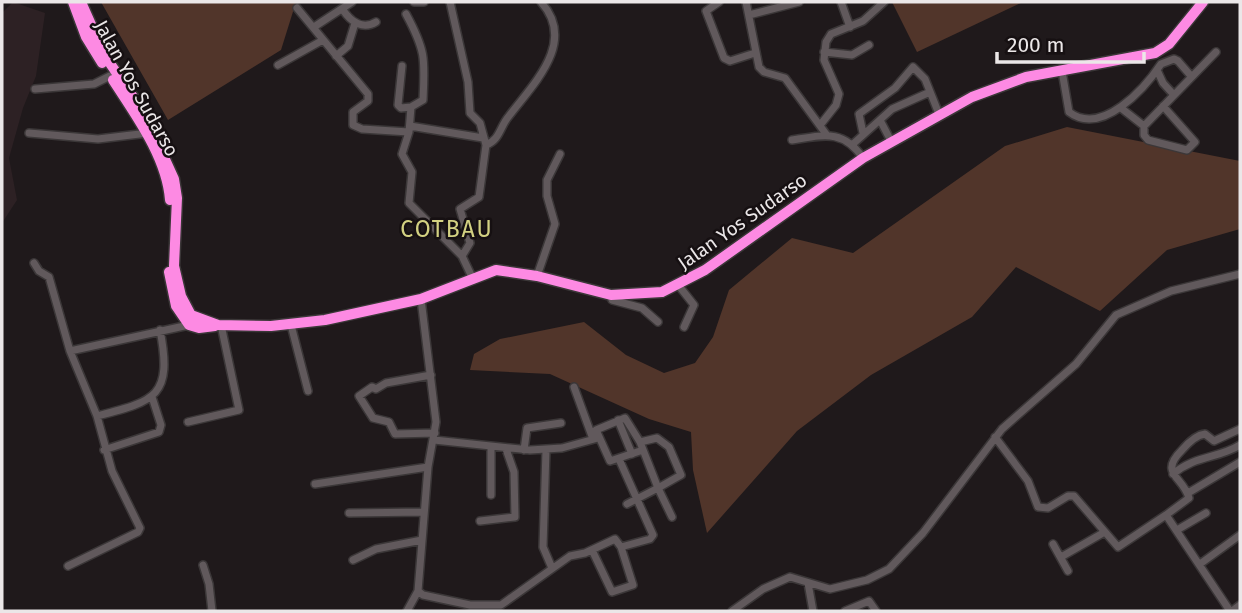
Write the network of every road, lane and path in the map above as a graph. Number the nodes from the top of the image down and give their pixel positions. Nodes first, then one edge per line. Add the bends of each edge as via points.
1 (73, 2) edge
2 (81, 2) edge
3 (352, 2) edge
4 (414, 2) edge
5 (424, 2) edge
6 (450, 2) edge
7 (541, 2) edge
8 (719, 2) edge
9 (746, 2) edge
10 (799, 2) edge
11 (841, 2) edge
12 (884, 2) edge
13 (1203, 2) edge
14 (297, 8) dead end
15 (343, 10) junction
16 (406, 14) dead end
17 (749, 15) junction
18 (376, 22) dead end
19 (355, 23) junction
20 (314, 27) junction
21 (850, 27) junction
22 (323, 40) junction
23 (869, 45) dead end
24 (824, 52) junction
25 (1216, 52) dead end
26 (755, 53) junction
27 (1155, 53) junction
28 (336, 56) junction
29 (278, 65) dead end
30 (402, 66) dead end
31 (1159, 67) junction
32 (1062, 71) junction
33 (110, 76) junction
34 (1191, 76) junction
35 (895, 88) junction
36 (35, 89) dead end
37 (930, 92) junction
38 (1174, 95) junction
39 (909, 100) junction
40 (1163, 106) junction
41 (411, 107) junction
42 (1121, 108) junction
43 (939, 114) junction
44 (880, 120) junction
45 (821, 124) junction
46 (1144, 126) junction
47 (409, 129) junction
48 (149, 132) junction
49 (29, 133) dead end
50 (826, 134) junction
51 (863, 134) junction
52 (792, 140) dead end
53 (485, 141) junction
54 (891, 141) junction
55 (853, 144) junction
56 (560, 154) dead end
57 (863, 158) junction
58 (462, 256) junction
59 (34, 263) dead end
60 (1240, 274) edge
61 (537, 276) junction
62 (472, 277) junction
63 (679, 286) junction
64 (611, 295) junction
65 (421, 299) junction
66 (658, 322) dead end
67 (189, 325) junction
68 (219, 325) junction
69 (291, 325) junction
70 (684, 327) dead end
71 (160, 330) junction
72 (70, 351) junction
73 (431, 375) junction
74 (574, 387) dead end
75 (308, 391) dead end
76 (152, 397) junction
77 (97, 416) junction
78 (618, 419) junction
79 (188, 422) dead end
80 (561, 423) dead end
81 (1240, 429) edge
82 (434, 436) junction
83 (995, 437) junction
84 (595, 438) junction
85 (1240, 445) edge
86 (641, 446) junction
87 (491, 447) junction
88 (506, 449) junction
89 (104, 450) junction
90 (524, 450) junction
91 (546, 450) junction
92 (632, 454) junction
93 (619, 459) junction
94 (1240, 463) edge
95 (428, 467) junction
96 (1174, 474) junction
97 (315, 484) dead end
98 (659, 488) junction
99 (1188, 493) junction
100 (491, 495) dead end
101 (637, 498) junction
102 (627, 504) dead end
103 (424, 512) junction
104 (349, 513) dead end
105 (1206, 513) dead end
106 (1166, 515) junction
107 (672, 517) dead end
108 (480, 521) dead end
109 (1177, 530) junction
110 (1103, 533) junction
111 (1240, 535) edge
112 (422, 540) junction
113 (1052, 544) dead end
114 (621, 547) junction
115 (592, 550) junction
116 (1061, 557) junction
117 (353, 560) dead end
118 (1200, 564) junction
119 (203, 565) dead end
120 (68, 566) dead end
121 (552, 568) junction
122 (1068, 570) dead end
123 (808, 583) junction
124 (418, 591) junction
125 (1240, 605) edge
126 (212, 611) edge
127 (407, 611) edge
128 (732, 611) edge
129 (813, 611) edge
130 (845, 611) edge
131 (876, 611) edge
132 (1231, 611) edge

1 - 33 highway, Jalan Yos Sudarso via 90,44
2 - 48 highway, Jalan Yos Sudarso via 105,56 138,104
3 - 15 street
4 - 5 street
6 - 53 street via 468,82 470,113 480,123
7 - 53 street via 556,26 550,58 494,142
8 - 26 street via 706,11 724,58 730,61
9 - 17 street
10 - 17 street
11 - 21 street
12 - 21 street
13 - 27 highway via 1175,37
14 - 20 street
15 - 19 street
15 - 20 street
16 - 41 street via 425,59 423,100
17 - 26 street
18 - 19 street via 366,26
19 - 28 street via 348,46
20 - 22 street
21 - 24 street via 828,38
22 - 28 street
22 - 29 street
23 - 24 street via 852,55
24 - 45 street via 839,94
25 - 34 street
26 - 45 street via 761,69 785,78
27 - 31 street
27 - 32 highway, Jalan Yos Sudarso
28 - 47 street via 369,96 353,112 353,125
30 - 41 street via 398,105
31 - 34 street via 1176,60
31 - 38 street via 1163,83
31 - 42 street
32 - 42 street via 1072,115 1103,116
32 - 43 highway, Jalan Yos Sudarso via 1004,84
33 - 36 street via 94,84
33 - 48 highway, Jalan Yos Sudarso
34 - 38 street
35 - 37 street via 915,67
35 - 39 street
35 - 51 street via 859,114
37 - 39 street
37 - 43 street
38 - 40 street
39 - 44 street
40 - 46 street
40 - 46 street via 1194,145 1184,151 1148,140
41 - 47 street
42 - 46 street
43 - 54 highway, Jalan Yos Sudarso
44 - 51 street
44 - 54 street
45 - 50 street
47 - 53 street
47 - 58 street via 402,153 412,172 409,203
48 - 49 street via 98,139
48 - 67 highway, Jalan Yos Sudarso via 169,191 169,285
48 - 68 highway, Jalan Yos Sudarso via 169,164 176,188 174,265 181,296 191,315
50 - 52 street
50 - 55 street
51 - 55 street
53 - 58 street via 479,197 460,209 470,243
54 - 57 highway, Jalan Yos Sudarso
55 - 57 street
56 - 61 street via 547,180 555,224
57 - 63 highway, Jalan Yos Sudarso
58 - 62 street
59 - 72 street via 49,277
60 - 83 street via 1180,289 1120,312 1076,364
61 - 62 highway, Jalan Yos Sudarso via 496,270
61 - 64 highway, Jalan Yos Sudarso
62 - 65 highway, Jalan Yos Sudarso
63 - 64 highway, Jalan Yos Sudarso via 646,295
63 - 70 street via 694,305
64 - 66 street via 612,300 642,308
65 - 69 highway, Jalan Yos Sudarso
65 - 73 street
67 - 68 highway, Jalan Yos Sudarso
67 - 71 street
68 - 69 highway, Jalan Yos Sudarso
68 - 79 street via 239,410
69 - 75 street
71 - 72 street
71 - 76 street via 166,364
72 - 77 street
73 - 82 street
73 - 82 street via 372,387 359,396 373,418 389,422 395,434
74 - 84 street
76 - 77 street via 142,405
76 - 89 street via 159,432
77 - 89 street
78 - 84 street via 597,429
78 - 86 street via 627,419
78 - 92 street
80 - 90 street via 527,428
81 - 96 street via 1214,441 1200,435 1172,461
82 - 87 street
82 - 95 street
83 - 110 street via 1028,481 1038,507 1048,508 1074,496
83 - 123 street via 923,533 889,569 842,587 824,589
84 - 91 street
84 - 93 street via 610,461
85 - 96 street via 1194,460
86 - 92 street
86 - 98 street
86 - 98 street via 657,438 666,442 681,475
87 - 88 street
87 - 100 street
88 - 90 street
88 - 108 street via 514,472 515,517
89 - 120 street via 139,530
90 - 91 street
91 - 121 street via 543,547
92 - 93 street
93 - 101 street
94 - 99 street
95 - 97 street
95 - 103 street
96 - 99 street
98 - 101 street
98 - 107 street
99 - 106 street via 1187,502
101 - 102 street
101 - 114 street via 653,537
103 - 104 street
103 - 112 street
105 - 109 street
106 - 109 street
106 - 110 street via 1120,547
109 - 118 street
110 - 116 street
111 - 118 street
112 - 117 street via 376,549
112 - 124 street
113 - 116 street
114 - 115 street via 615,539
114 - 115 street via 633,583 614,593
115 - 121 street via 570,556
116 - 122 street
118 - 132 street
119 - 126 street
121 - 124 street via 501,605 470,605
123 - 128 street via 795,577 779,580
123 - 129 street
124 - 127 street
125 - 132 street
130 - 131 street via 869,601

